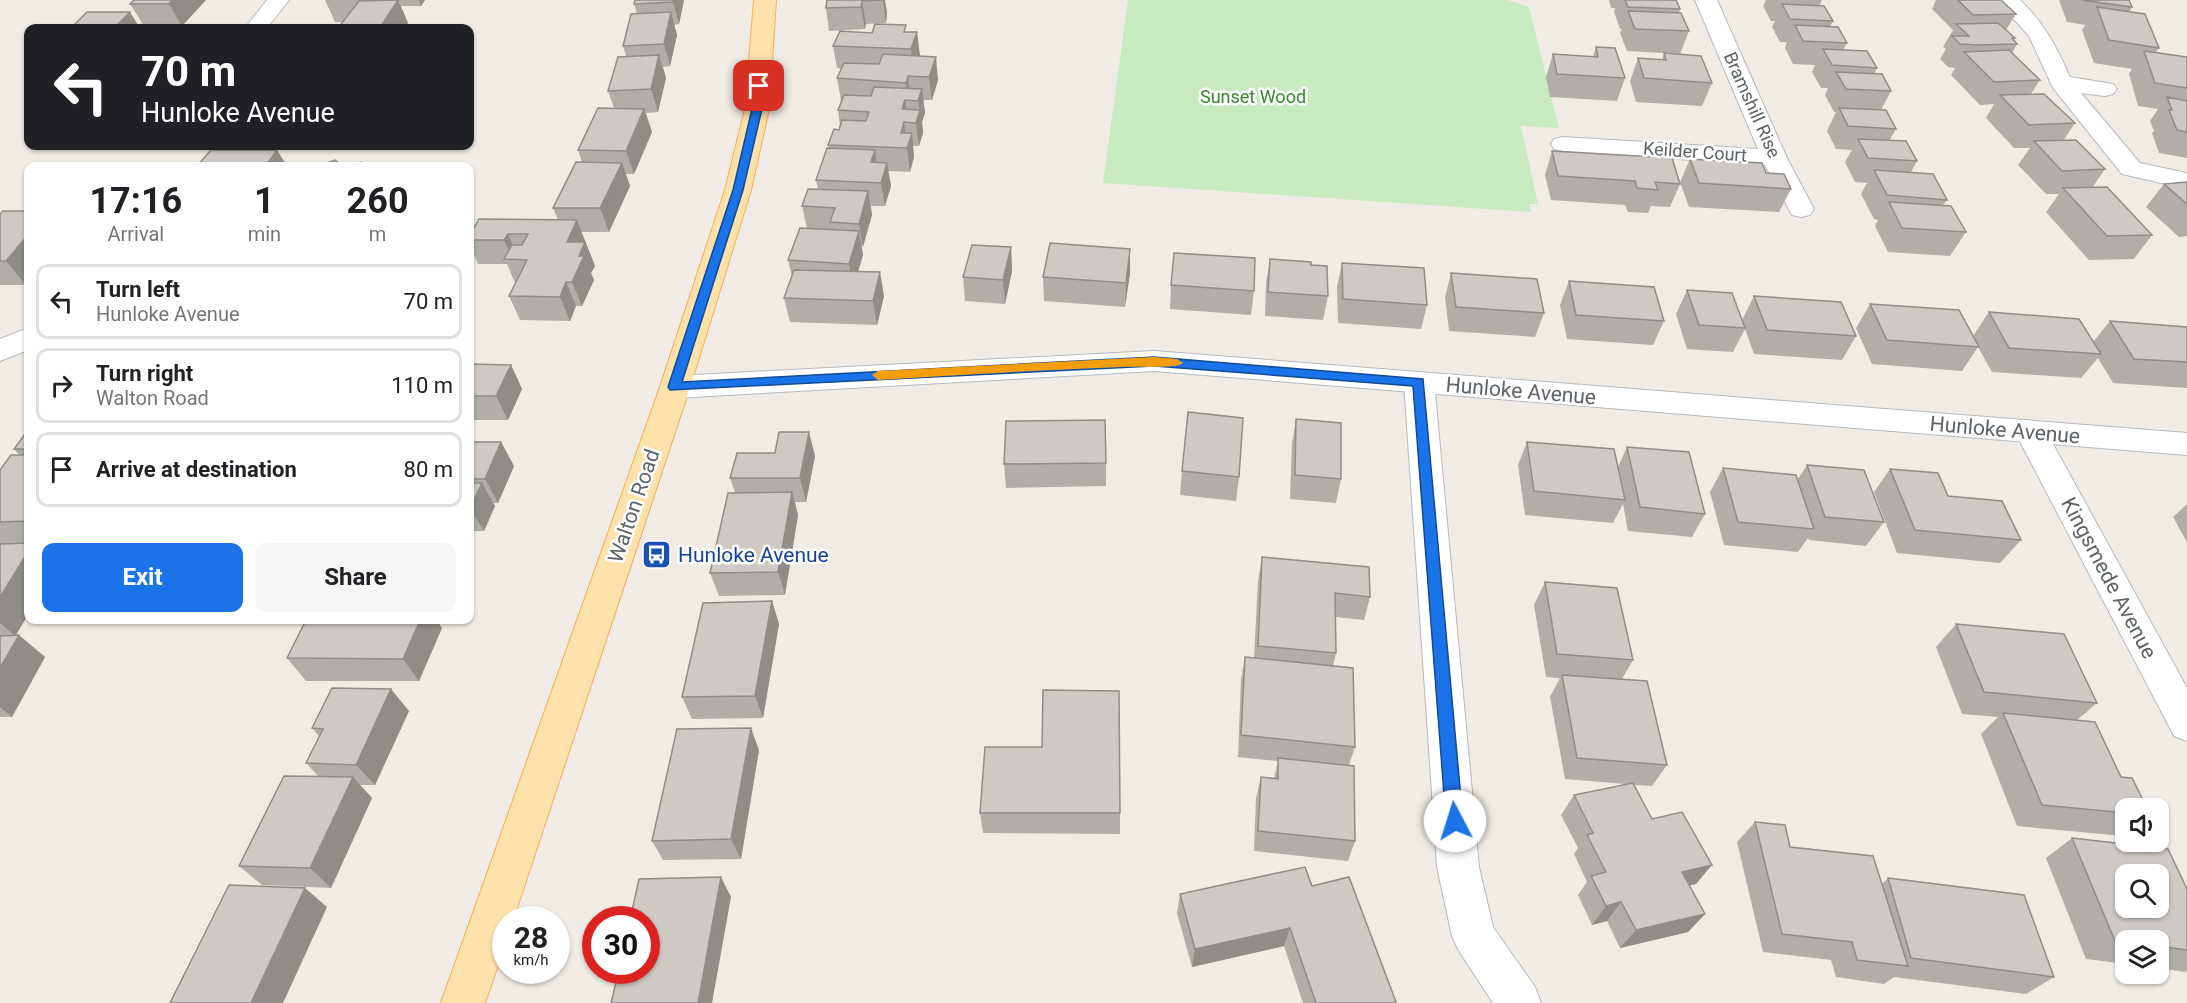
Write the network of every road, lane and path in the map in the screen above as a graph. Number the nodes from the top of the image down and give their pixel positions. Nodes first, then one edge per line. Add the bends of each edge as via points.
1 (278, 0) edge
2 (765, 0) edge
3 (1706, 0) edge
4 (2007, 0) edge
5 (259, 24) edge
6 (2061, 83) junction
7 (2106, 89) dead end
8 (1563, 144) dead end
9 (1774, 158) junction
10 (2187, 181) edge
11 (1801, 209) dead end
12 (24, 340) edge
13 (0, 351) edge
14 (1419, 382) junction
15 (675, 387) junction
16 (2031, 432) junction
17 (2187, 444) edge
18 (2187, 724) edge
19 (463, 1003) edge
20 (1519, 1003) edge

1 - 5 street
2 - 15 main road, Walton Road via 757,109 738,190
3 - 9 street, Bramshill Rise
4 - 6 street via 2039,34
6 - 7 street
6 - 10 street via 2131,169
8 - 9 street, Keilder Court via 1614,135
9 - 11 street, Bramshill Rise
12 - 13 street
14 - 15 street, Hunloke Avenue via 1154,361
14 - 16 street, Hunloke Avenue
14 - 20 street via 1458,867 1474,936
15 - 19 main road, Walton Road
16 - 17 street, Hunloke Avenue
16 - 18 street, Kingsmede Avenue

